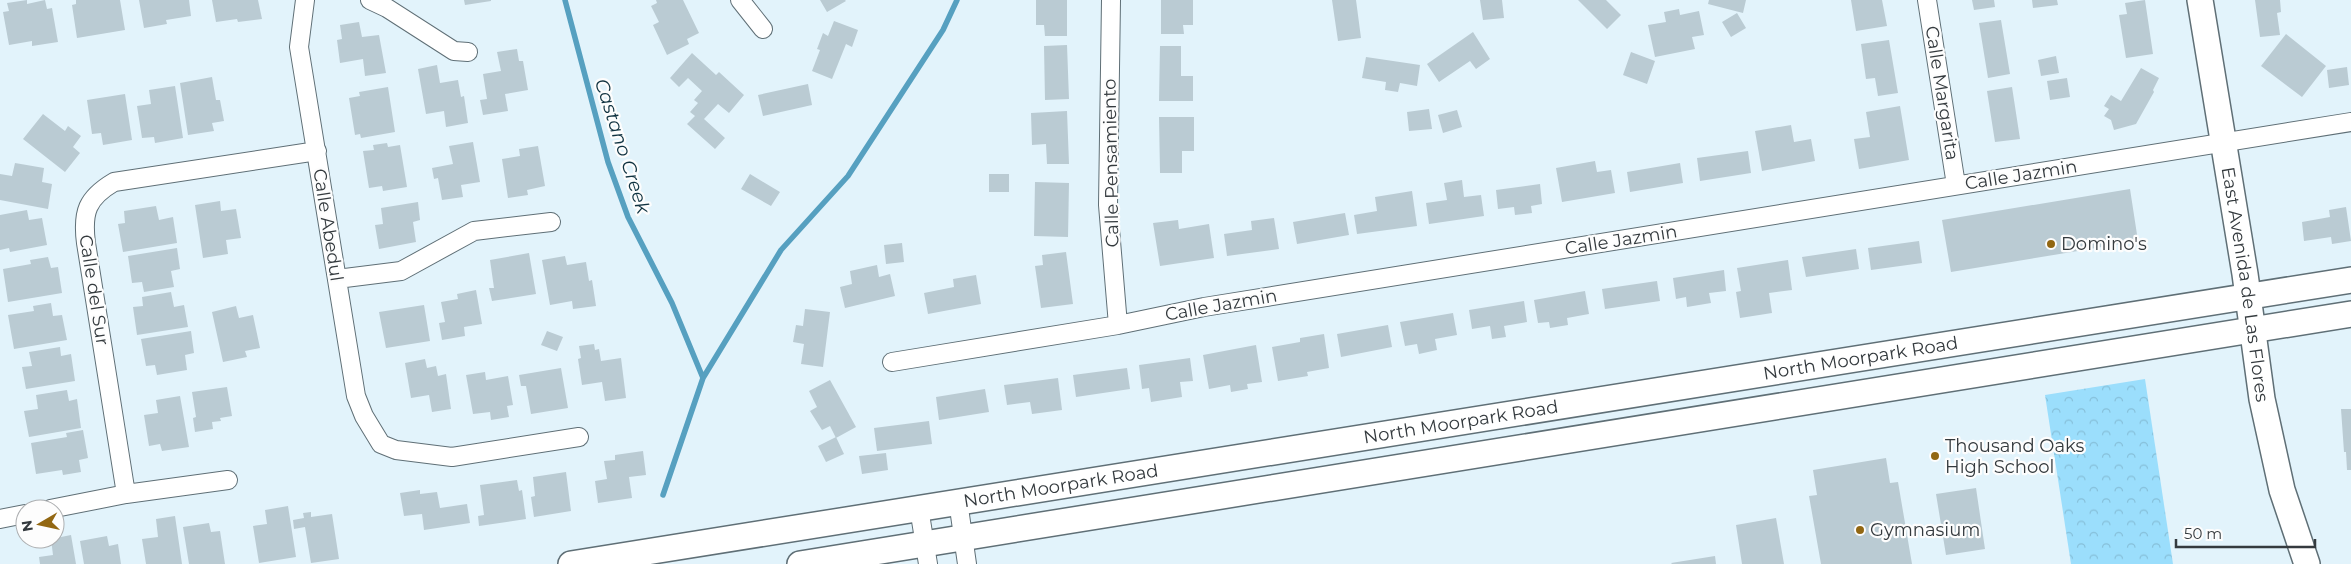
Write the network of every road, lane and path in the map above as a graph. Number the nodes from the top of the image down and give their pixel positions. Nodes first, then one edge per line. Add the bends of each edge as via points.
1 (305, 0) edge
2 (370, 0) edge
3 (740, 0) edge
4 (1111, 0) edge
5 (1927, 0) edge
6 (2200, 0) edge
7 (763, 29) dead end
8 (468, 52) dead end
9 (2351, 122) edge
10 (2224, 142) junction
11 (317, 151) junction
12 (1956, 185) junction
13 (551, 222) dead end
14 (337, 279) junction
15 (2351, 280) edge
16 (2248, 295) junction
17 (2351, 314) edge
18 (1118, 325) junction
19 (2253, 330) junction
20 (892, 362) dead end
21 (579, 437) dead end
22 (228, 480) dead end
23 (126, 494) junction
24 (958, 502) junction
25 (65, 506) edge
26 (919, 508) junction
27 (15, 516) edge
28 (0, 519) edge
29 (963, 537) junction
30 (926, 554) edge
31 (571, 564) edge
32 (800, 564) edge
33 (967, 564) edge
34 (2307, 564) edge

1 - 11 street, Calle Abedul via 299,47
2 - 8 street via 454,51
3 - 7 street
4 - 18 street, Calle Pensamiento via 1108,205
5 - 12 street, Calle Margarita
6 - 10 main road, East Avenida de Las Flores
9 - 10 street, Calle Jazmin
10 - 12 street, Calle Jazmin
10 - 16 main road, East Avenida de Las Flores
11 - 14 street, Calle Abedul
11 - 23 street, Calle del Sur via 114,182 99,190 88,205 86,243
12 - 18 street, Calle Jazmin via 1214,306
13 - 14 street via 474,231 402,270
14 - 21 street, Calle Abedul via 356,396 382,444 419,454 452,456
15 - 16 main road, North Moorpark Road
16 - 19 main road, East Avenida de Las Flores
16 - 24 main road, North Moorpark Road
17 - 19 main road, North Moorpark Road
18 - 20 street, Calle Jazmin
19 - 29 main road, North Moorpark Road
19 - 34 main road, East Avenida de Las Flores via 2262,399 2282,490
22 - 23 street
23 - 25 street
24 - 26 main road, North Moorpark Road
24 - 29 street
26 - 30 street
26 - 31 main road, North Moorpark Road
27 - 28 street
29 - 30 main road, North Moorpark Road
29 - 33 street
30 - 32 main road, North Moorpark Road

